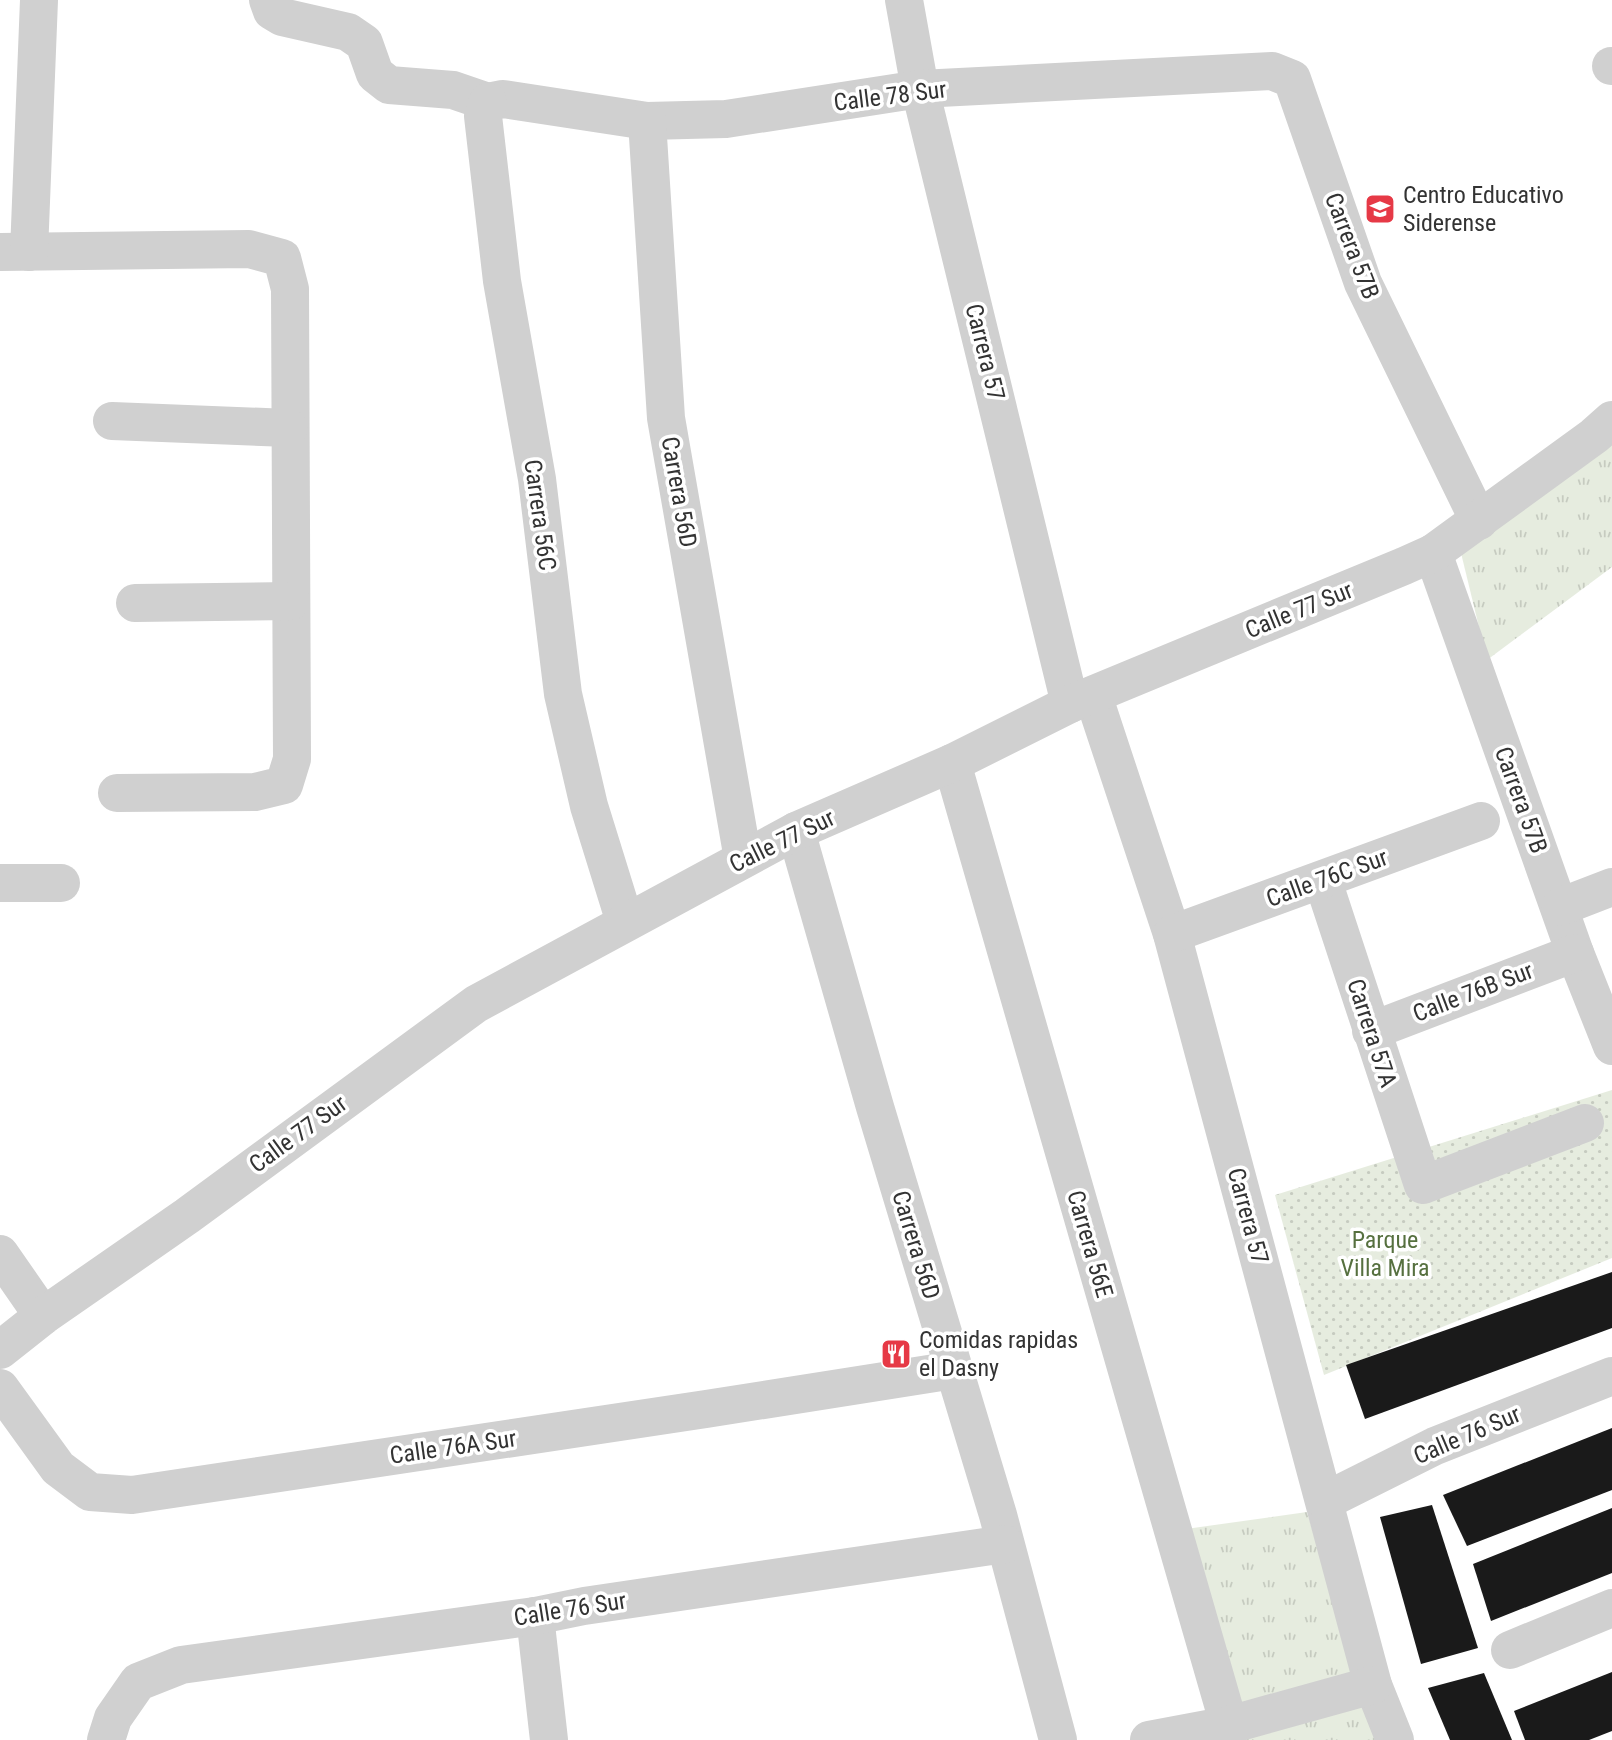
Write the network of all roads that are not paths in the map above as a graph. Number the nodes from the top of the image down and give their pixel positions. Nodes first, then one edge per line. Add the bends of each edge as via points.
1 (39, 0) edge
2 (268, 0) edge
3 (904, 0) edge
4 (1292, 79) joint
5 (920, 89) junction
6 (488, 102) junction
7 (648, 121) junction
8 (14, 252) edge
9 (1612, 420) edge
10 (112, 421) dead end
11 (289, 428) junction
12 (1479, 521) junction
13 (1433, 553) junction
14 (291, 601) junction
15 (135, 603) dead end
16 (1082, 699) junction
17 (951, 763) junction
18 (117, 793) dead end
19 (1480, 821) dead end
20 (796, 831) junction
21 (743, 859) junction
22 (1323, 881) junction
23 (0, 883) edge
24 (61, 883) dead end
25 (1612, 887) edge
26 (1559, 907) junction
27 (625, 922) junction
28 (1172, 934) junction
29 (1576, 953) junction
30 (1371, 1031) junction
31 (1612, 1046) edge
32 (1585, 1123) dead end
33 (0, 1254) edge
34 (43, 1316) junction
35 (0, 1350) edge
36 (954, 1370) junction
37 (1612, 1376) edge
38 (0, 1388) edge
39 (1325, 1501) junction
40 (1005, 1544) junction
41 (1612, 1608) edge
42 (535, 1616) junction
43 (1510, 1650) dead end
44 (1373, 1685) junction
45 (1229, 1725) junction
46 (106, 1740) edge
47 (549, 1740) edge
48 (1058, 1740) edge
49 (1149, 1740) edge
50 (1395, 1740) edge

1 - 8 street
2 - 6 street, Calle 78 Sur via 272,11 282,17 348,32 364,43 375,74 389,85 453,90
3 - 5 street, Carrera 57
4 - 5 street, Calle 78 Sur via 1272,71
4 - 12 street, Carrera 57B via 1363,283
5 - 7 street, Calle 78 Sur via 726,119
5 - 16 street, Carrera 57
6 - 7 street, Calle 78 Sur via 503,99
6 - 27 street, Carrera 56C via 483,116 502,282 537,479 563,694 589,806
7 - 21 street, Carrera 56D via 666,418
8 - 11 street via 249,249 282,258 290,289
9 - 12 street, Calle 77 Sur
10 - 11 street
11 - 14 street
12 - 13 street, Calle 77 Sur
13 - 16 street, Calle 77 Sur
13 - 26 street, Carrera 57B
14 - 15 street
14 - 18 street via 292,759 284,785 255,792
16 - 17 street, Calle 77 Sur
16 - 28 street, Carrera 57
17 - 20 street, Calle 77 Sur
17 - 45 street, Carrera 56E
19 - 22 street, Calle 76C Sur
20 - 21 street, Calle 77 Sur
20 - 36 street, Carrera 56D
21 - 27 street, Calle 77 Sur
22 - 28 street, Calle 76C Sur
22 - 30 street, Carrera 57A
23 - 24 street
25 - 26 street
26 - 29 street, Carrera 57B
27 - 34 street, Calle 77 Sur via 475,1004
28 - 39 street, Carrera 57
29 - 30 street, Calle 76B Sur
29 - 31 street, Carrera 57B
30 - 32 street, Carrera 57A via 1423,1185
33 - 34 street
34 - 35 street, Calle 77 Sur
36 - 38 street, Calle 76A Sur via 132,1495 90,1492 58,1468
36 - 40 street, Carrera 56D
37 - 39 street, Calle 76 Sur via 1435,1446
39 - 44 street, Carrera 57
40 - 42 street, Calle 76 Sur
40 - 48 street, Carrera 56D
41 - 43 street
42 - 46 street, Calle 76 Sur via 181,1665 138,1682 113,1718
42 - 47 street
44 - 45 street
44 - 50 street, Carrera 57
45 - 49 street

